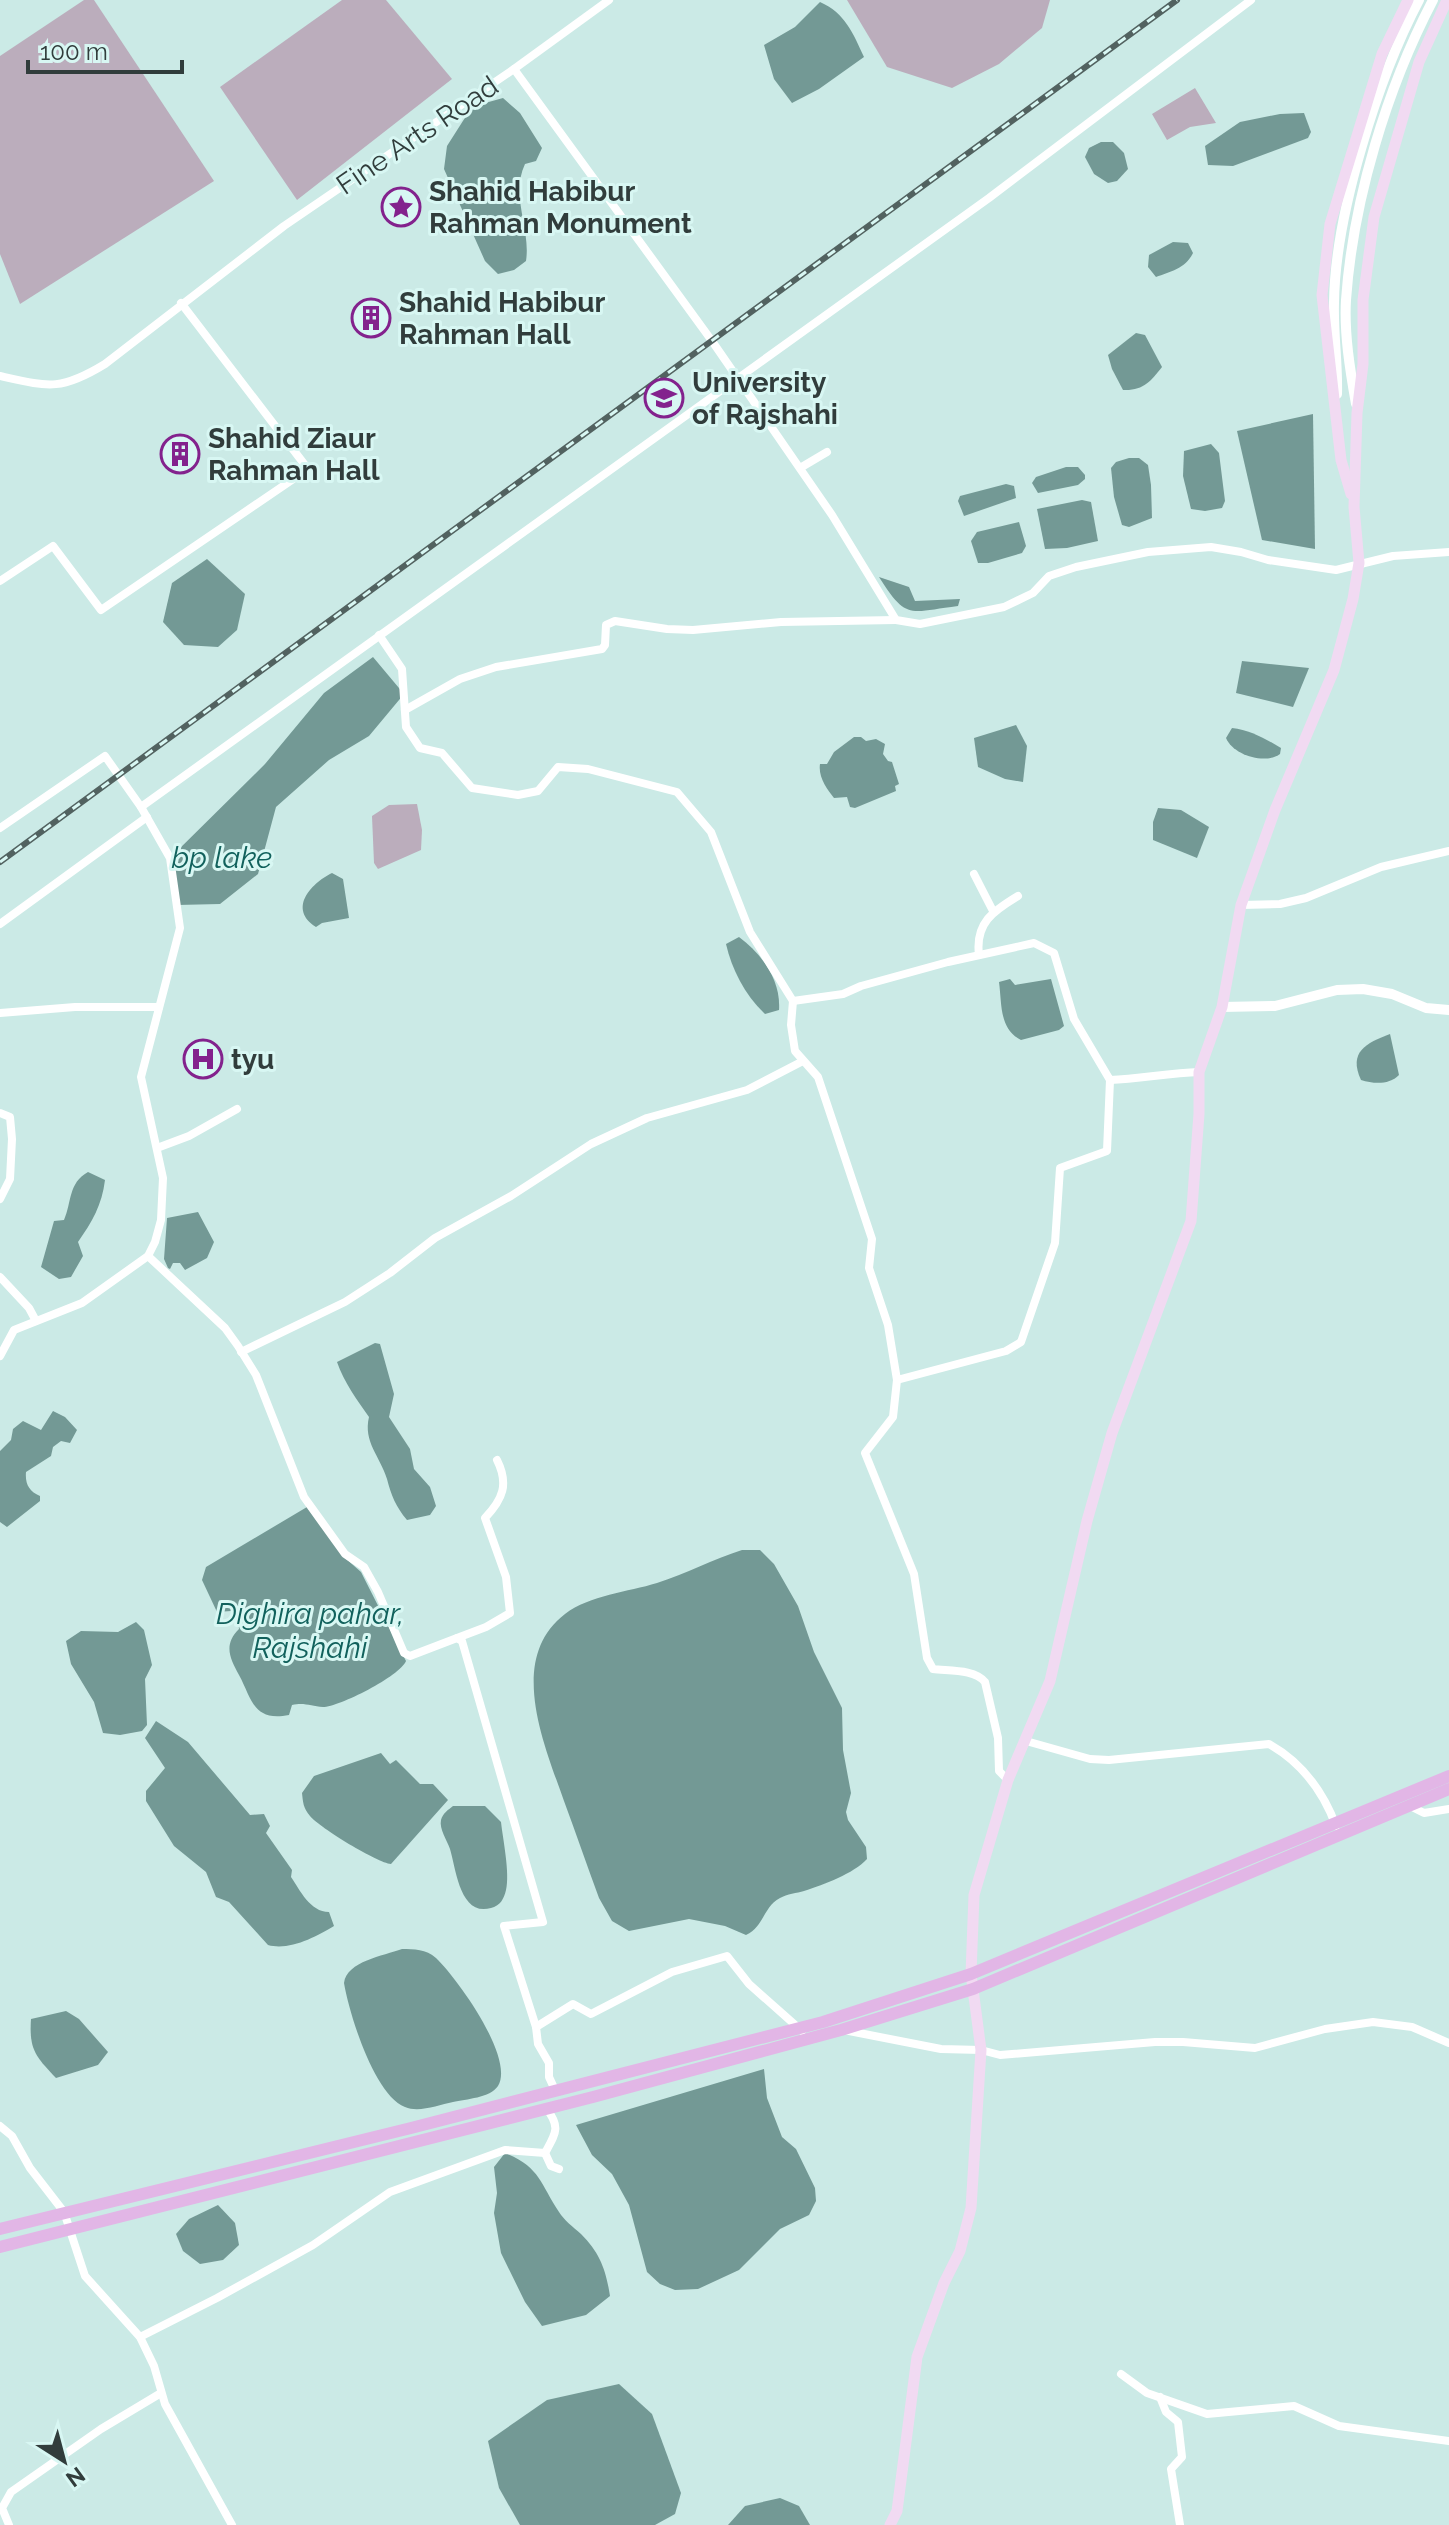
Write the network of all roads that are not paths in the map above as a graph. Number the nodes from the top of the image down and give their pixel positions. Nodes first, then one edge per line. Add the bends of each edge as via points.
1 (609, 0) edge
2 (1251, 0) edge
3 (1408, 0) edge
4 (1419, 0) edge
5 (1433, 0) edge
6 (1447, 0) edge
7 (514, 69) junction
8 (181, 303) junction
9 (0, 376) edge
10 (737, 379) junction
11 (1337, 412) junction
12 (1357, 413) junction
13 (827, 452) dead end
14 (800, 468) junction
15 (1354, 507) junction
16 (1449, 552) edge
17 (1359, 563) junction
18 (0, 581) edge
19 (896, 620) junction
20 (379, 635) junction
21 (405, 710) junction
22 (141, 807) junction
23 (147, 817) junction
24 (0, 828) edge
25 (1449, 851) edge
26 (974, 874) dead end
27 (1018, 896) dead end
28 (1241, 905) junction
29 (993, 911) junction
30 (0, 924) edge
31 (979, 955) junction
32 (793, 1001) junction
33 (159, 1007) junction
34 (1222, 1007) junction
35 (1449, 1010) edge
36 (0, 1013) edge
37 (803, 1061) junction
38 (1199, 1072) junction
39 (1110, 1080) junction
40 (237, 1109) dead end
41 (0, 1113) edge
42 (157, 1148) junction
43 (0, 1199) edge
44 (148, 1256) junction
45 (0, 1277) edge
46 (36, 1321) junction
47 (2, 1345) edge
48 (241, 1352) junction
49 (0, 1356) edge
50 (897, 1380) junction
51 (497, 1460) dead end
52 (457, 1638) junction
53 (1026, 1741) junction
54 (1449, 1776) edge
55 (1008, 1780) junction
56 (1449, 1789) edge
57 (1409, 1805) junction
58 (1449, 1809) edge
59 (1337, 1828) junction
60 (971, 1974) junction
61 (973, 1989) junction
62 (536, 2027) junction
63 (841, 2030) junction
64 (803, 2033) junction
65 (1449, 2043) edge
66 (981, 2050) junction
67 (555, 2090) junction
68 (546, 2108) junction
69 (0, 2126) edge
70 (545, 2153) junction
71 (559, 2169) dead end
72 (64, 2212) junction
73 (0, 2229) edge
74 (70, 2229) junction
75 (0, 2247) edge
76 (140, 2337) junction
77 (1121, 2374) dead end
78 (161, 2393) junction
79 (1160, 2397) junction
80 (1449, 2441) edge
81 (9, 2525) edge
82 (232, 2525) edge
83 (890, 2525) edge
84 (1180, 2525) edge

1 - 7 street
2 - 10 street
3 - 11 main road via 1382,54 1330,224 1322,295
4 - 11 street via 1400,37 1365,141 1341,232 1333,303
5 - 12 street via 1406,56 1353,234 1346,303
6 - 12 main road via 1419,62 1374,217
7 - 8 street, Fine Arts Road
7 - 10 street, Fine Arts Road
8 - 9 street, Fine Arts Road via 105,364 67,385
8 - 18 street via 308,469 101,610 53,546
10 - 14 street, Fine Arts Road
10 - 20 street
11 - 15 main road via 1341,460
12 - 15 main road
13 - 14 street
14 - 19 street, Fine Arts Road
15 - 17 main road
16 - 17 street
17 - 19 street via 1336,570 1211,547 1148,552 1049,576 1033,593 1004,607 920,624
17 - 28 main road via 1334,670
19 - 21 street via 693,630 615,621 606,625 602,649 496,667 460,679
20 - 21 street via 402,669
20 - 22 street
21 - 32 street via 406,727 420,748 442,753 472,788 518,795 538,791 558,767 588,769 677,792 711,832 750,932
22 - 23 street
22 - 24 street via 105,756
23 - 30 street
23 - 33 street via 170,858 180,928
25 - 28 street via 1381,867 1306,898
26 - 29 street
27 - 29 street
28 - 34 main road
29 - 31 street via 981,925
31 - 32 street via 843,994
31 - 39 street via 1034,943 1054,953 1074,1019
32 - 37 street via 795,1051
33 - 36 street
33 - 42 street via 141,1077
34 - 35 street via 1275,1006 1363,989
34 - 38 main road
37 - 48 street via 747,1090 647,1118 591,1144 435,1238 345,1302
37 - 50 street via 818,1077 872,1239 869,1268 888,1325
38 - 39 street
38 - 53 main road via 1191,1221 1112,1433 1050,1681
39 - 50 street via 1107,1151 1060,1168 1055,1243 1021,1342 1006,1351
40 - 42 street
41 - 43 street via 10,1117 12,1139 10,1179
42 - 44 street via 163,1178 161,1220
44 - 46 street via 82,1303
44 - 48 street via 225,1328
45 - 46 street
46 - 47 street via 14,1330
47 - 49 street
48 - 52 street via 256,1375 304,1497 345,1554 364,1567 404,1653 410,1656
50 - 55 street via 893,1417 865,1453 914,1574 927,1658 933,1669 971,1674 985,1682 998,1738 999,1771
51 - 52 street via 505,1484 498,1504 485,1518 506,1577 510,1613
52 - 62 street via 543,1922 504,1926
53 - 55 main road
53 - 59 street via 1109,1760 1269,1744 1304,1772
54 - 59 main road
55 - 60 main road via 974,1895
56 - 57 main road
57 - 58 street via 1424,1813
57 - 59 main road
59 - 60 main road
59 - 61 main road
60 - 61 main road
60 - 64 main road
61 - 63 main road
61 - 66 main road
62 - 64 street via 573,2004 591,2014 672,1972 727,1956 749,1984
62 - 67 street
63 - 64 main road
63 - 66 street via 941,2049
64 - 67 main road
64 - 68 main road
65 - 66 street via 1412,2027 1373,2022 1255,2048 1183,2042 1000,2055
66 - 83 main road via 971,2208 960,2251 917,2357 897,2511
67 - 72 main road
68 - 70 street via 555,2120 555,2134
68 - 74 main road
69 - 72 street
70 - 71 street via 551,2166
70 - 76 street via 505,2150 390,2192 313,2245
72 - 73 main road
72 - 74 street
74 - 75 main road
74 - 76 street via 85,2276
76 - 78 street
77 - 79 street
78 - 81 street via 11,2492 2,2508
78 - 82 street
79 - 80 street via 1207,2414 1294,2406 1339,2426
79 - 84 street via 1178,2422 1182,2457 1171,2469

